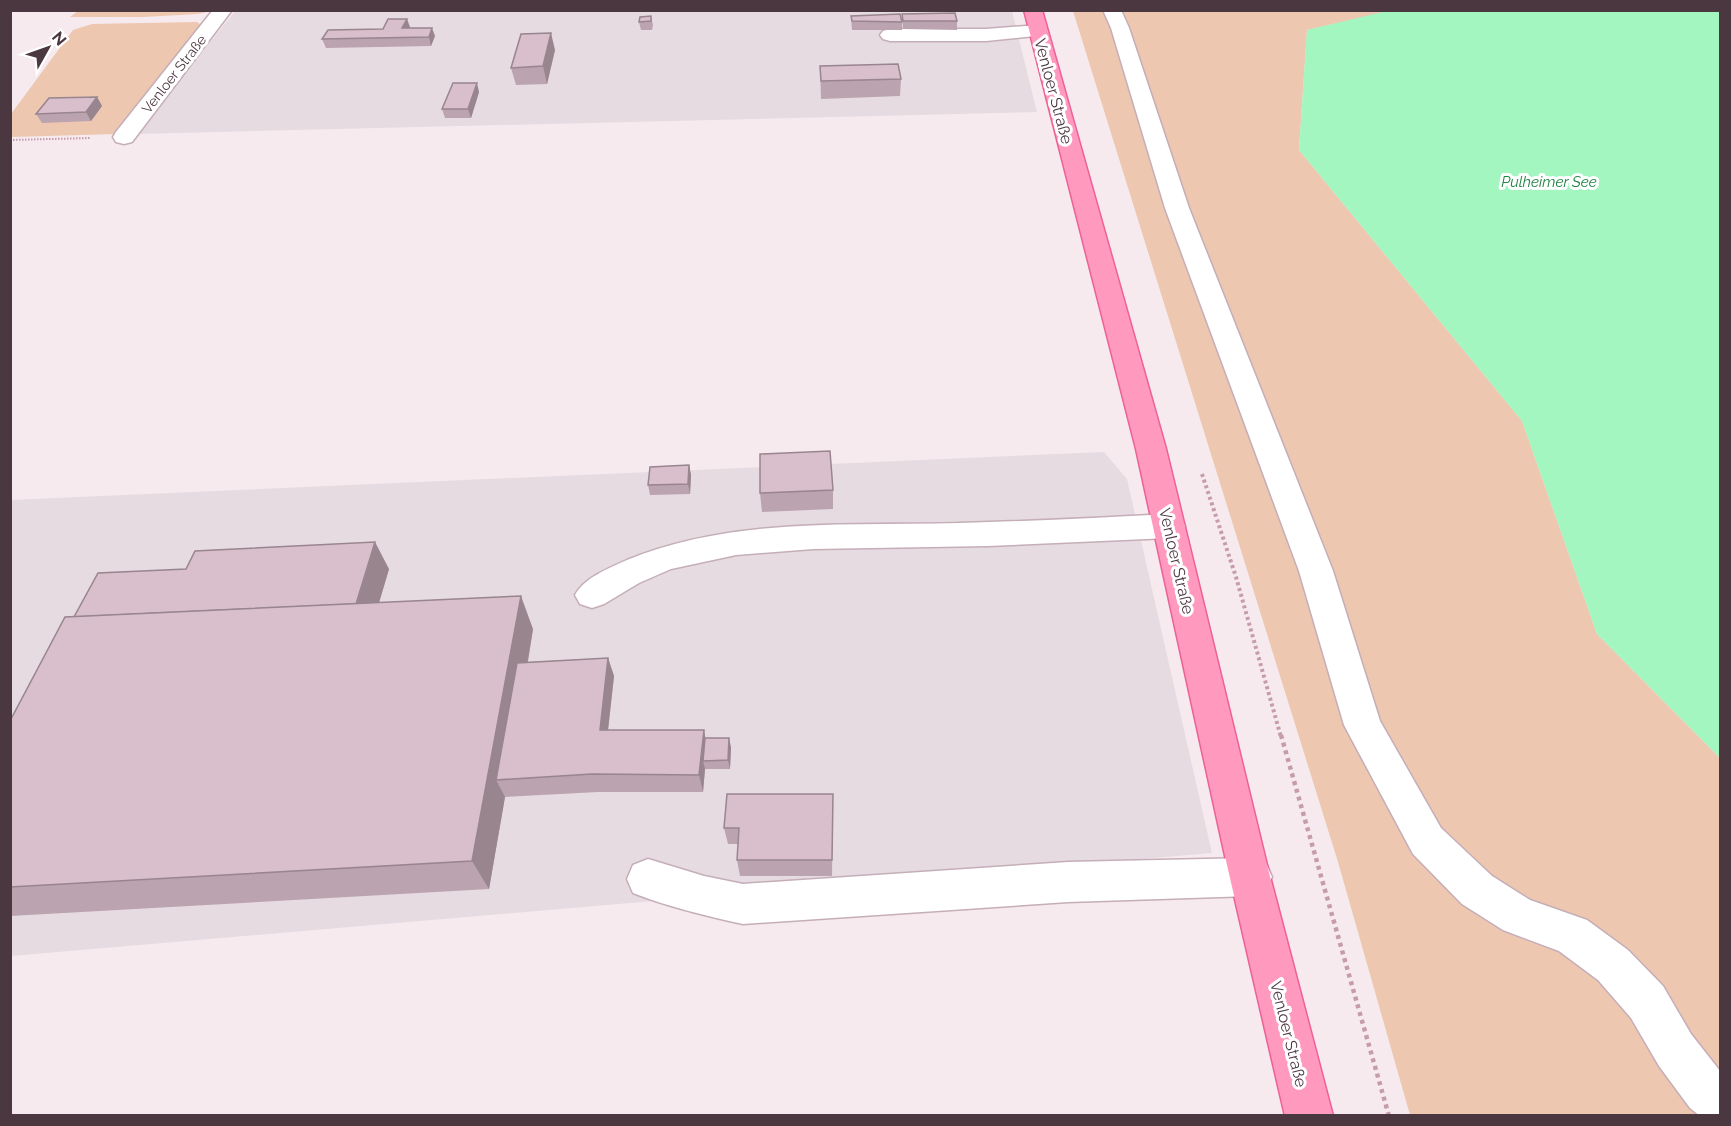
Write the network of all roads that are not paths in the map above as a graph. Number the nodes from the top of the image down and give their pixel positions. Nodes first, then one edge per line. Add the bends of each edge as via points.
1 (224, 10) edge
2 (1112, 10) edge
3 (1036, 21) edge
4 (890, 35) edge
5 (124, 137) road end
6 (1169, 526) junction
7 (592, 595) dead end
8 (1251, 877) junction
9 (648, 879) dead end
10 (1720, 1102) edge
11 (1309, 1116) edge

1 - 5 street, Venloer Straße
2 - 10 street via 1177,208 1316,571 1363,725 1389,774 1427,841 1477,890 1518,916 1572,935 1613,966 1647,1002 1675,1050
3 - 4 street via 986,35
3 - 6 main road, Venloer Straße
6 - 7 street via 762,540 698,550 652,564
6 - 8 main road, Venloer Straße
8 - 9 street via 1068,882 743,904
8 - 11 main road, Venloer Straße

